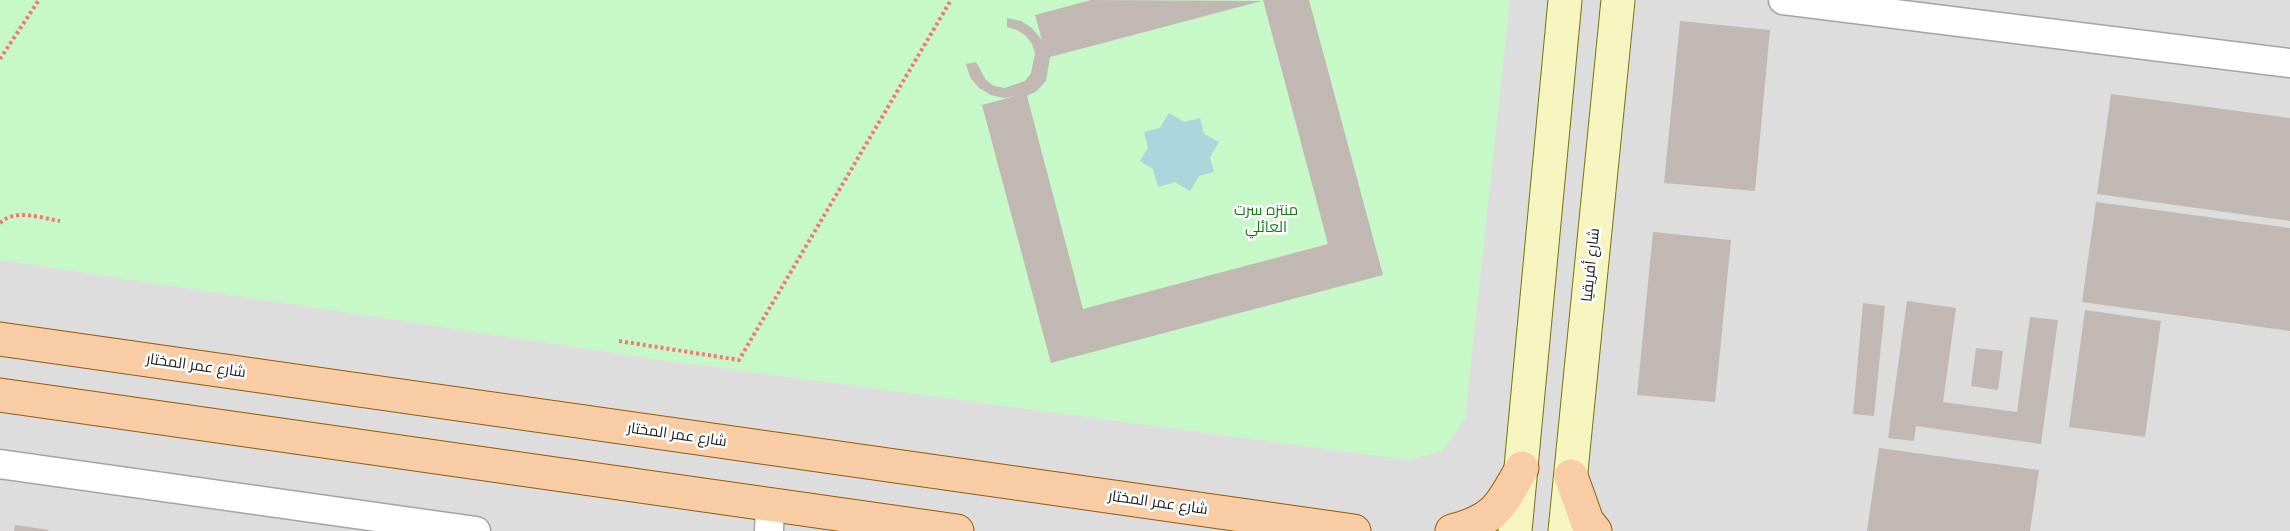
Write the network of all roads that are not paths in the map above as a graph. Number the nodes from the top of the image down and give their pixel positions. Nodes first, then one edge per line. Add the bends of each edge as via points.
1 (1564, 0) edge
2 (1618, 0) edge
3 (1783, 0) edge
4 (2290, 63) edge
5 (0, 339) edge
6 (0, 395) edge
7 (0, 464) edge
8 (1522, 468) junction
9 (1570, 476) junction
10 (770, 518) edge
11 (476, 531) edge
12 (957, 531) edge
13 (1354, 531) edge
14 (1452, 531) edge
15 (1515, 531) edge
16 (1565, 531) edge
17 (1595, 531) edge

1 - 8 street
2 - 9 street, شارع أفريقيا
3 - 4 street
5 - 13 main road, شارع عمر المختار
6 - 10 main road
7 - 11 street
8 - 14 main road via 1502,503 1486,519
8 - 15 street
9 - 16 street, شارع أفريقيا
9 - 17 main road via 1587,521
10 - 12 main road

